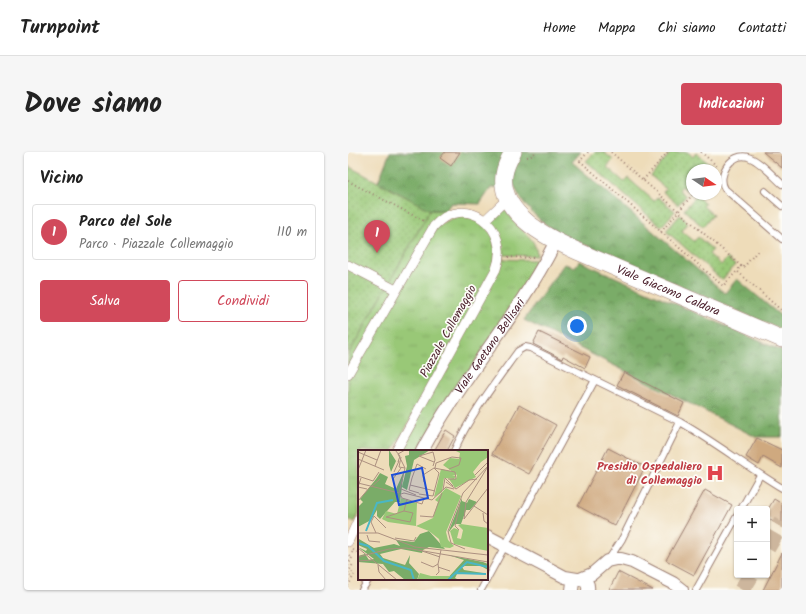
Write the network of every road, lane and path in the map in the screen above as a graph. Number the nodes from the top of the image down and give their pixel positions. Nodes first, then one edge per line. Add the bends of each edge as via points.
1 (536, 152) edge
2 (588, 152) edge
3 (611, 152) edge
4 (668, 152) edge
5 (701, 152) edge
6 (519, 154) edge
7 (715, 164) edge
8 (643, 180) junction
9 (348, 181) edge
10 (782, 184) edge
11 (765, 191) dead end
12 (508, 198) junction
13 (688, 200) edge
14 (782, 206) edge
15 (678, 211) junction
16 (441, 220) junction
17 (485, 220) junction
18 (661, 232) junction
19 (782, 239) edge
20 (556, 241) junction
21 (758, 250) dead end
22 (499, 257) junction
23 (537, 258) dead end
24 (348, 265) edge
25 (741, 266) junction
26 (737, 271) junction
27 (396, 290) junction
28 (782, 311) edge
29 (782, 339) edge
30 (348, 374) edge
31 (595, 380) junction
32 (680, 422) junction
33 (397, 450) edge
34 (423, 450) edge
35 (455, 450) edge
36 (760, 475) junction
37 (782, 488) edge
38 (743, 506) edge
39 (734, 521) edge
40 (354, 522) edge
41 (488, 537) edge
42 (348, 542) edge
43 (505, 546) junction
44 (358, 552) edge
45 (353, 556) dead end
46 (348, 560) edge
47 (607, 562) junction
48 (353, 564) dead end
49 (348, 566) edge
50 (353, 570) dead end
51 (348, 573) edge
52 (354, 575) dead end
53 (488, 577) edge
54 (348, 580) edge
55 (368, 580) edge
56 (486, 580) edge
57 (573, 583) edge
58 (348, 586) edge
59 (362, 590) edge
60 (481, 590) edge
61 (588, 590) edge
62 (682, 590) edge
63 (696, 590) edge

1 - 6 path via 531,156
2 - 18 path via 580,161
3 - 8 path
4 - 8 path
5 - 7 path
6 - 12 main road via 506,166 504,184
8 - 15 path
9 - 16 path via 424,221
10 - 19 lane via 754,159 743,156 735,158 729,164 722,178 725,189
11 - 14 lane
12 - 17 street
12 - 20 main road, Viale Giacomo Caldora via 524,220
13 - 15 path
15 - 18 path
15 - 25 path
16 - 17 street via 452,214 464,213
16 - 27 street via 434,226
17 - 22 street, Piazzale Collemaggio via 496,234
18 - 26 path via 723,286
20 - 29 main road, Viale Giacomo Caldora
20 - 34 street, Viale Gaetano Bellisari via 538,274 438,422
21 - 25 path via 743,268
22 - 23 path
22 - 33 street, Piazzale Collemaggio via 496,269
24 - 27 street
25 - 26 path
26 - 28 path
27 - 30 street
31 - 32 lane
31 - 35 lane via 525,347 518,351 470,420
31 - 43 lane
32 - 36 lane via 717,444
32 - 47 lane via 622,540
36 - 37 lane
36 - 38 lane
39 - 63 lane
40 - 42 street
41 - 43 street
43 - 53 lane
43 - 57 street
44 - 46 path via 353,550
45 - 49 path
47 - 57 street via 592,574
47 - 62 street via 616,559 627,560
48 - 51 path
50 - 54 path
52 - 58 path
55 - 59 lane
56 - 60 lane
57 - 61 street via 587,582

